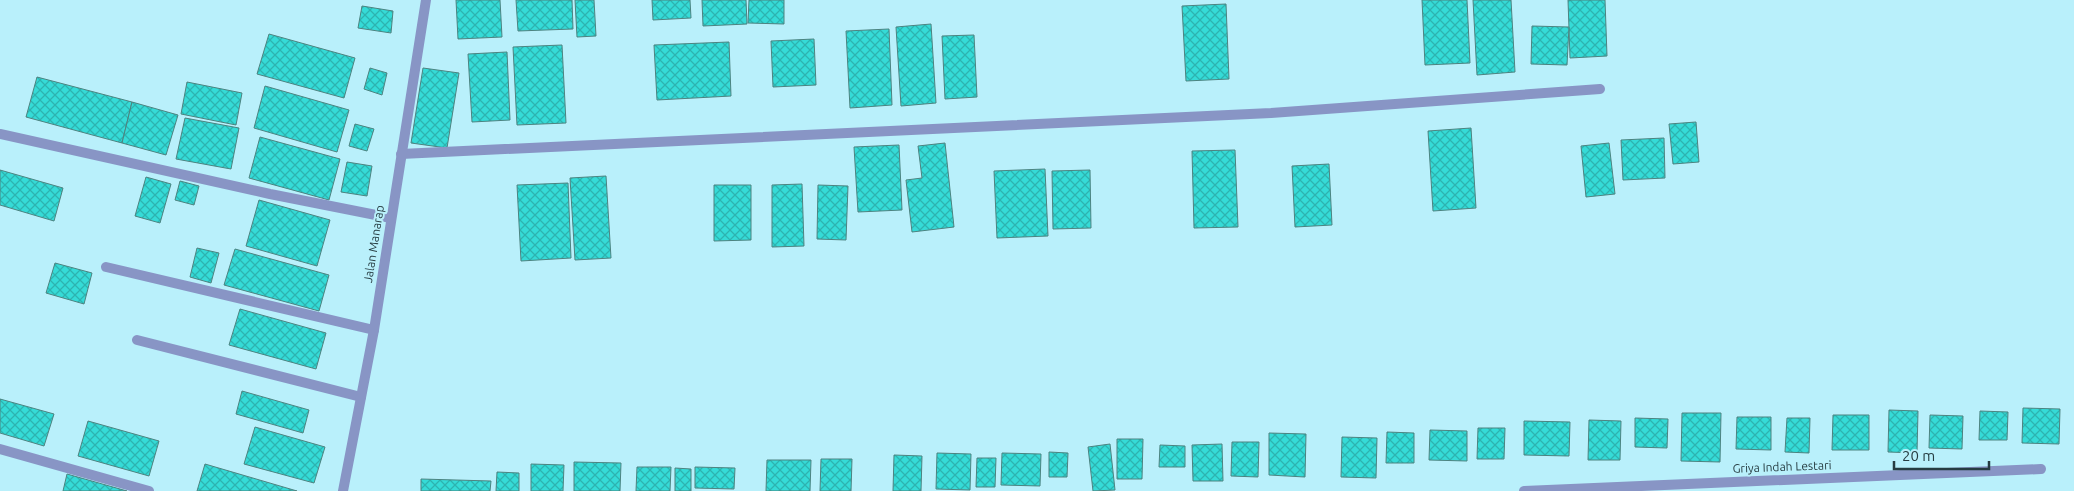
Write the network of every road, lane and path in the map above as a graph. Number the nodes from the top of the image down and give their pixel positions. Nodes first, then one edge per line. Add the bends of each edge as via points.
1 (426, 0) edge
2 (1600, 89) dead end
3 (0, 134) edge
4 (402, 154) junction
5 (391, 218) junction
6 (106, 267) dead end
7 (374, 330) junction
8 (137, 340) dead end
9 (361, 397) junction
10 (0, 450) edge
11 (2041, 468) dead end
12 (149, 491) edge
13 (344, 491) edge
14 (1524, 491) edge

1 - 4 street, Jalan Manarap
2 - 4 street via 1271,114
3 - 5 street
4 - 5 street, Jalan Manarap
5 - 7 street, Jalan Manarap
6 - 7 street
7 - 9 street, Jalan Manarap
8 - 9 street
9 - 13 street, Jalan Manarap
10 - 12 street
11 - 14 street, Griya Indah Lestari

